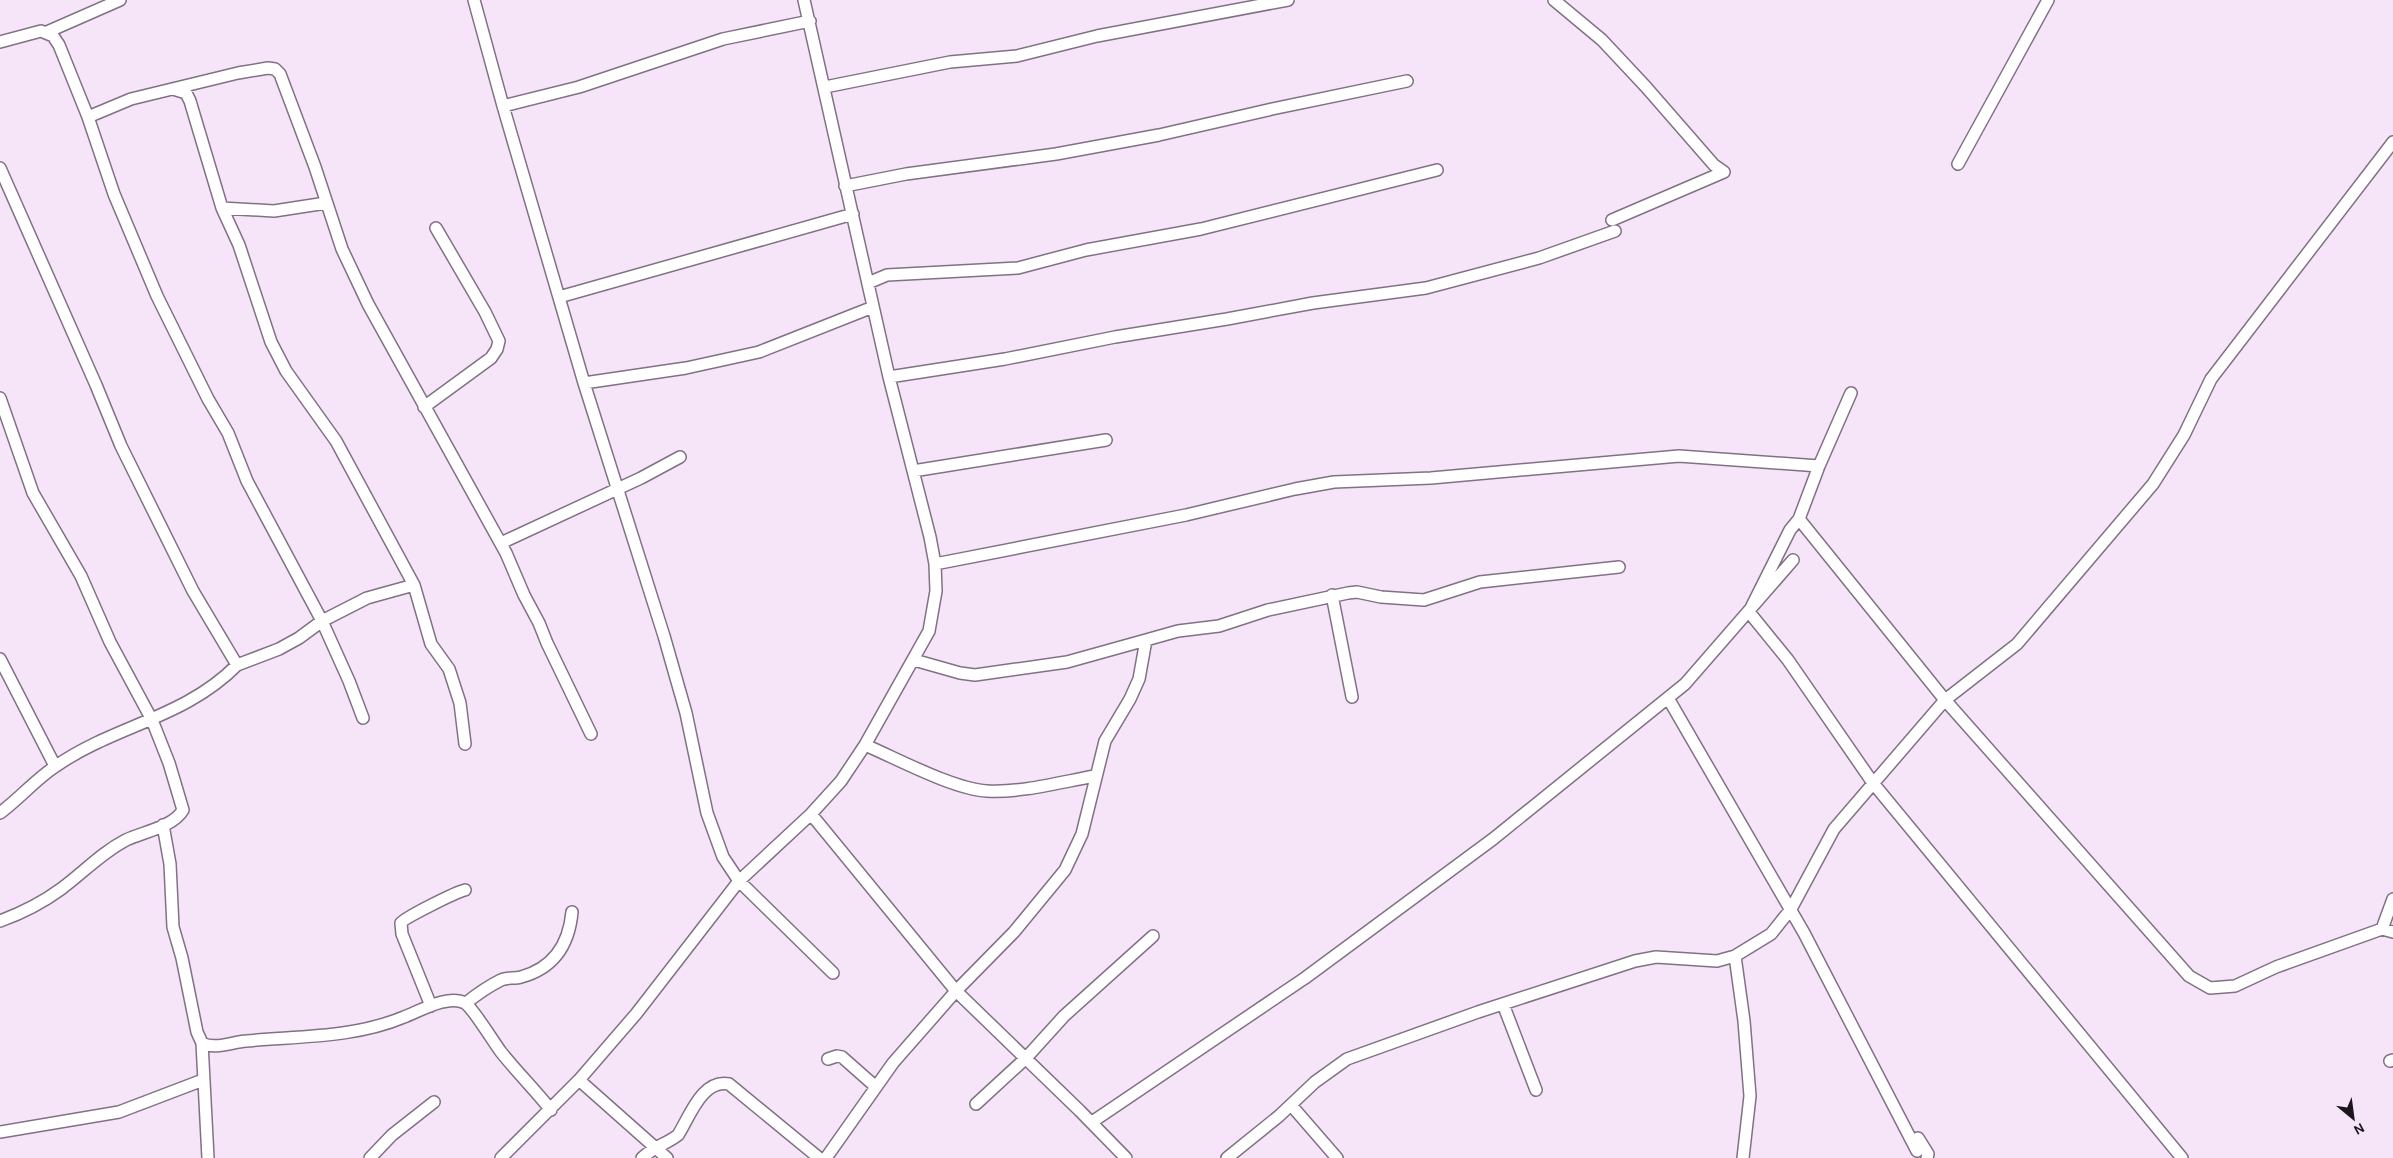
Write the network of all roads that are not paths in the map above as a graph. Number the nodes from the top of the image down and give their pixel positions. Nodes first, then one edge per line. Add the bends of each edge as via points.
1 (120, 0) edge
2 (474, 0) edge
3 (804, 0) edge
4 (1288, 0) edge
5 (1554, 0) edge
6 (2048, 0) edge
7 (810, 21) junction
8 (47, 32) junction
9 (0, 42) edge
10 (1407, 82) dead end
11 (825, 87) junction
12 (173, 88) junction
13 (503, 106) junction
14 (88, 118) junction
15 (2393, 142) edge
16 (1958, 164) dead end
17 (0, 168) edge
18 (1437, 170) dead end
19 (845, 186) junction
20 (326, 203) dead end
21 (222, 208) junction
22 (853, 214) junction
23 (436, 228) dead end
24 (868, 283) junction
25 (559, 297) junction
26 (873, 307) junction
27 (889, 377) junction
28 (584, 383) junction
29 (1851, 393) dead end
30 (0, 398) edge
31 (424, 407) junction
32 (1106, 440) dead end
33 (680, 457) dead end
34 (1819, 466) junction
35 (913, 471) junction
36 (617, 488) junction
37 (1800, 519) junction
38 (501, 543) junction
39 (1793, 560) dead end
40 (935, 564) junction
41 (1619, 568) dead end
42 (414, 585) junction
43 (1332, 595) junction
44 (322, 621) junction
45 (1146, 640) junction
46 (0, 659) edge
47 (914, 660) junction
48 (237, 665) junction
49 (1352, 697) dead end
50 (1668, 698) junction
51 (1945, 700) junction
52 (362, 718) dead end
53 (152, 720) junction
54 (591, 734) dead end
55 (464, 744) dead end
56 (865, 745) junction
57 (55, 766) junction
58 (1094, 776) junction
59 (1873, 784) junction
60 (0, 813) edge
61 (811, 814) junction
62 (163, 825) junction
63 (739, 881) junction
64 (465, 890) dead end
65 (2393, 899) edge
66 (1791, 909) junction
67 (2140, 910) dead end
68 (572, 912) dead end
69 (0, 920) edge
70 (2388, 930) edge
71 (1153, 936) dead end
72 (1735, 956) junction
73 (833, 973) dead end
74 (2189, 976) junction
75 (956, 991) junction
76 (466, 1004) junction
77 (1502, 1004) junction
78 (431, 1006) junction
79 (202, 1043) junction
80 (828, 1059) dead end
81 (1875, 1070) dead end
82 (203, 1080) junction
83 (580, 1080) junction
84 (876, 1087) junction
85 (1536, 1090) dead end
86 (434, 1102) dead end
87 (976, 1104) dead end
88 (1291, 1105) junction
89 (551, 1110) junction
90 (1092, 1122) junction
91 (0, 1132) edge
92 (654, 1147) junction
93 (1917, 1151) junction
94 (208, 1158) edge
95 (370, 1158) edge
96 (501, 1158) edge
97 (642, 1158) edge
98 (667, 1158) edge
99 (819, 1158) edge
100 (826, 1158) edge
101 (1126, 1158) edge
102 (1227, 1158) edge
103 (1337, 1158) edge
104 (1743, 1158) edge
105 (1927, 1158) edge
106 (2182, 1158) edge

1 - 8 street
2 - 13 street
3 - 7 street
4 - 11 street via 1097,36 1017,56 950,62
5 - 27 street via 1602,40 1714,165 1724,172 1539,258 1426,288 1313,302
6 - 16 street
7 - 11 street
7 - 13 street via 723,39 579,86
8 - 9 street via 29,32
8 - 14 street via 67,60
10 - 19 street via 1159,136
11 - 19 street
12 - 14 street via 131,99
12 - 21 street via 186,93 190,101
12 - 31 street via 256,69 275,69 280,74 342,249
13 - 25 street
14 - 44 street via 114,194 157,296 228,433 247,480
15 - 51 street via 2211,379 2184,435 2153,484 2017,644
17 - 48 street via 121,446 193,591
18 - 24 street via 1201,229 1086,250 1018,268 887,276
19 - 22 street
20 - 21 street via 274,211
21 - 42 street via 239,245 271,342 286,371 336,441
22 - 24 street
22 - 25 street
23 - 31 street via 499,341 491,358
24 - 26 street
25 - 28 street
26 - 27 street
26 - 28 street via 759,352 686,368
27 - 35 street
28 - 36 street
29 - 34 street
30 - 53 street via 33,492 81,576 110,642
31 - 38 street
32 - 35 street
33 - 36 street
34 - 37 street
34 - 40 street via 1679,456 1431,478 1334,482 1295,488 1186,515
35 - 40 street
36 - 38 street
36 - 63 street via 686,713 707,813 723,857
37 - 51 street
37 - 59 street via 1790,530 1749,612 1788,660
38 - 54 street
39 - 50 street via 1685,684
40 - 47 street via 933,613 929,631
41 - 43 street via 1480,582 1424,600 1357,592
42 - 44 street via 367,598
42 - 55 street via 431,644 449,669 460,703
43 - 45 street via 1219,626 1178,631
43 - 49 street
44 - 48 street via 279,649
44 - 52 street
45 - 47 street via 1067,662 975,675
45 - 58 street via 1139,678 1105,741
46 - 57 street
47 - 56 street
48 - 53 street via 191,700
50 - 66 street
50 - 90 street via 1493,839 1313,972
51 - 59 street
51 - 74 street
53 - 57 street
53 - 62 street via 183,806 181,814
56 - 58 street via 960,786 988,791 1013,790
56 - 61 street via 841,781
57 - 60 street
58 - 75 street via 1082,834 1065,870 1014,932
59 - 66 street via 1834,829
59 - 106 street
61 - 63 street
61 - 75 street
62 - 69 street via 117,845 62,889 38,904
62 - 79 street via 170,864 173,927
63 - 73 street
63 - 83 street via 636,1014
64 - 78 street via 442,898 401,923 402,934
65 - 70 street
66 - 72 street via 1771,934
66 - 93 street
67 - 74 street
68 - 76 street via 566,941 557,956 542,968 520,978 503,979
70 - 74 street via 2276,967 2235,986 2210,988
71 - 87 street via 1064,1016 1026,1058
72 - 77 street via 1717,960 1656,958 1634,961
72 - 104 street via 1750,1096
75 - 84 street
75 - 90 street
76 - 78 street via 451,1001
76 - 89 street via 502,1053
77 - 85 street
77 - 88 street via 1347,1059 1315,1082
78 - 79 street via 364,1030 215,1046
79 - 82 street
80 - 84 street via 842,1057
81 - 93 street
82 - 91 street via 119,1112
82 - 94 street
83 - 89 street
83 - 92 street
84 - 100 street
86 - 95 street via 392,1135
88 - 102 street
88 - 103 street
89 - 96 street
90 - 101 street
92 - 97 street
92 - 98 street
92 - 99 street via 678,1135 707,1089 721,1083 729,1084
93 - 105 street via 1889,1092 1928,1154

